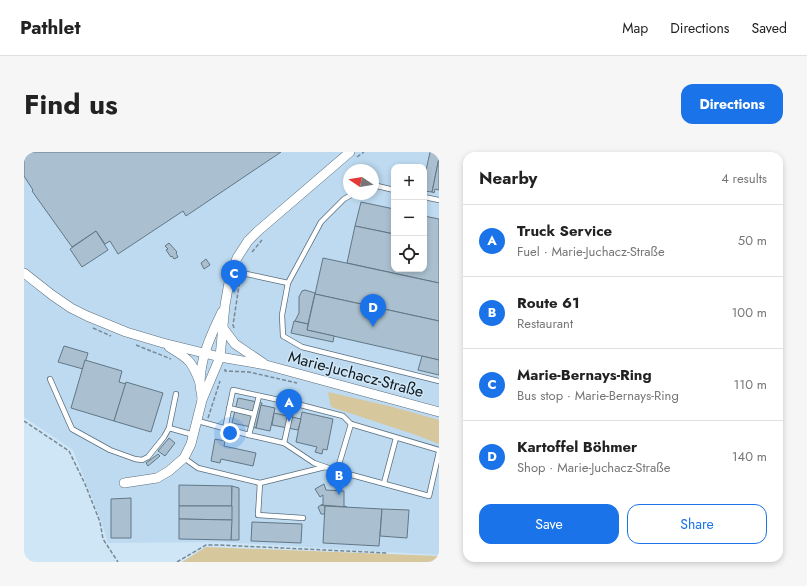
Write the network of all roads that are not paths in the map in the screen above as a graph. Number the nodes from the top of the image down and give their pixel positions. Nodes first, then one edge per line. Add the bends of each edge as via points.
1 (352, 156) edge
2 (379, 186) edge
3 (391, 189) edge
4 (427, 197) edge
5 (343, 200) edge
6 (439, 200) edge
7 (237, 272) junction
8 (24, 273) edge
9 (288, 283) junction
10 (225, 305) junction
11 (223, 328) junction
12 (163, 343) junction
13 (205, 352) junction
14 (224, 357) junction
15 (266, 365) junction
16 (50, 379) dead end
17 (439, 381) edge
18 (200, 384) junction
19 (176, 394) dead end
20 (259, 396) junction
21 (202, 400) junction
22 (293, 403) junction
23 (229, 408) junction
24 (439, 412) edge
25 (254, 414) junction
26 (202, 423) junction
27 (351, 424) junction
28 (169, 428) junction
29 (225, 429) junction
30 (194, 435) junction
31 (249, 435) junction
32 (396, 438) junction
33 (284, 443) junction
34 (439, 451) edge
35 (184, 458) junction
36 (325, 466) junction
37 (337, 471) junction
38 (124, 483) dead end
39 (260, 483) junction
40 (384, 483) junction
41 (303, 518) dead end

1 - 7 street via 248,241 237,258
2 - 3 lane
4 - 6 lane
5 - 9 lane via 321,222
7 - 9 lane
7 - 10 street
8 - 12 street, Marie-Juchacz-Straße via 52,295 87,316 126,332
9 - 17 lane via 282,315 283,336 302,347
10 - 11 street
10 - 13 street via 210,335
11 - 14 street
11 - 15 street, Marie-Juchacz-Straße via 235,344
12 - 13 street, Marie-Juchacz-Straße
12 - 18 street, Marie-Juchacz-Straße via 194,366
13 - 14 street, Marie-Juchacz-Straße
13 - 18 street
14 - 15 street, Marie-Juchacz-Straße
14 - 21 street via 219,372
15 - 24 street, Marie-Juchacz-Straße
16 - 28 lane via 72,429 110,450 142,460 155,449
18 - 21 street
19 - 28 lane
20 - 22 lane
20 - 23 lane via 233,390
20 - 25 lane
21 - 26 street
22 - 27 lane via 343,416
22 - 33 lane
23 - 25 lane
23 - 29 lane
25 - 31 lane
26 - 29 lane
26 - 30 street
27 - 32 lane
27 - 37 lane
28 - 30 lane
29 - 31 lane
30 - 35 street
31 - 33 lane
32 - 34 lane
32 - 40 lane
33 - 36 lane via 314,463
34 - 40 lane via 430,496
35 - 38 street via 157,478
35 - 39 lane via 198,468
36 - 37 lane
36 - 39 lane
37 - 40 lane
39 - 41 lane via 258,515

